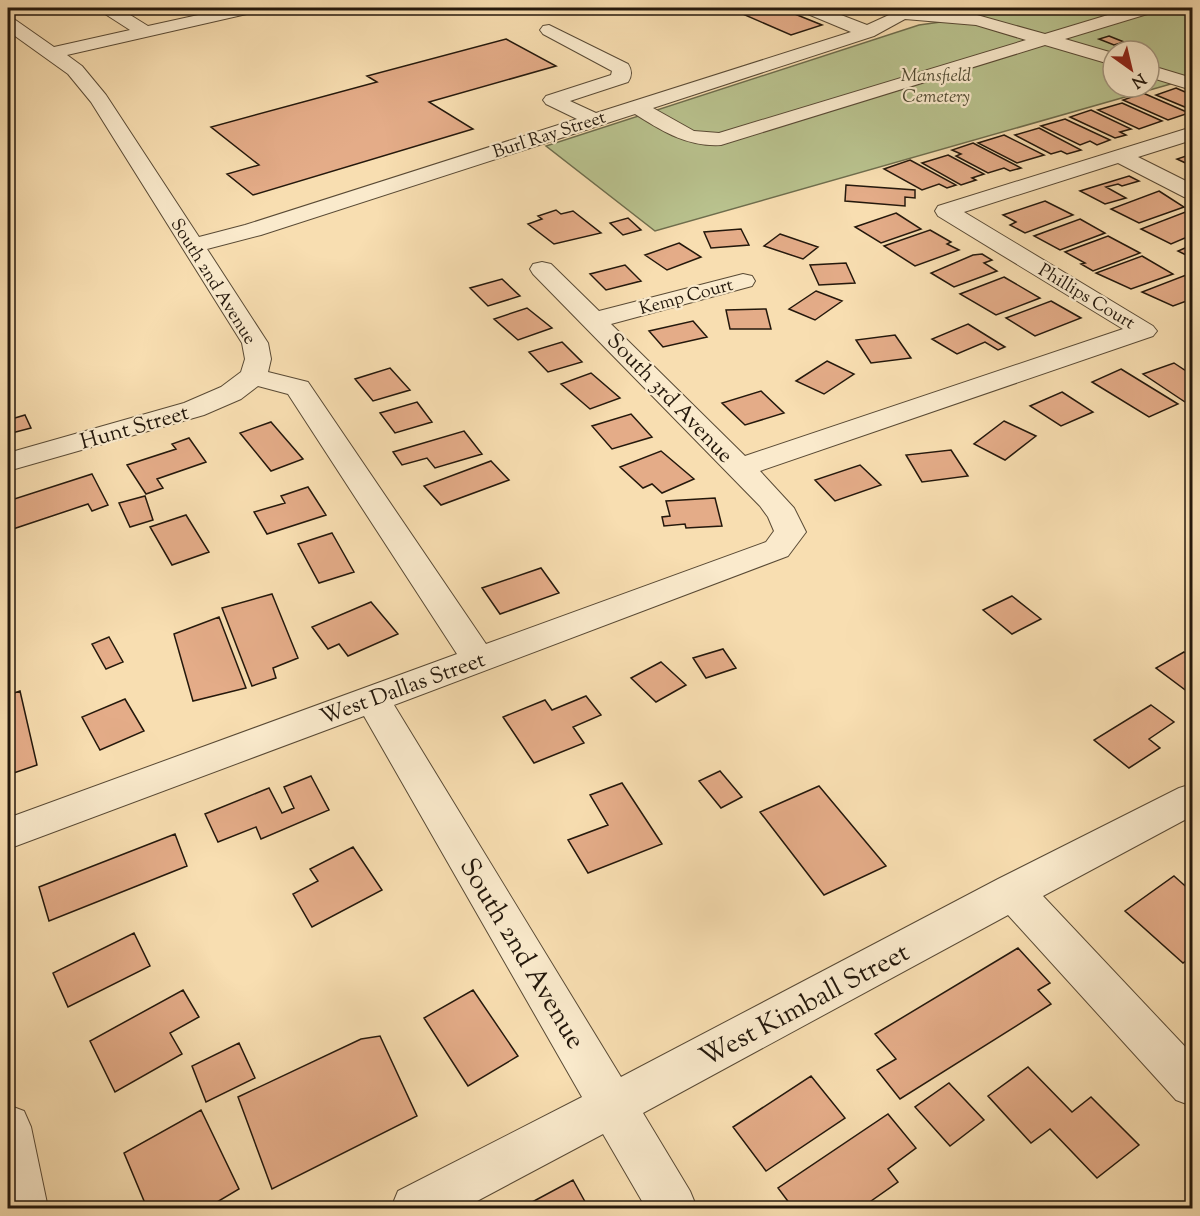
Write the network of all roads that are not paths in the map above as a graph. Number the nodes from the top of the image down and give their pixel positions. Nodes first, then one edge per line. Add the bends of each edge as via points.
1 (108, 8) edge
2 (251, 8) edge
3 (809, 8) edge
4 (1148, 8) edge
5 (903, 11) edge
6 (8, 22) edge
7 (549, 30) dead end
8 (868, 32) junction
9 (146, 33) junction
10 (1045, 38) junction
11 (53, 53) junction
12 (1101, 55) edge
13 (1161, 73) edge
14 (1189, 80) edge
15 (636, 106) junction
16 (594, 120) junction
17 (1192, 133) edge
18 (1120, 156) junction
19 (1192, 192) edge
20 (192, 245) junction
21 (542, 269) dead end
22 (743, 281) dead end
23 (595, 320) junction
24 (253, 376) junction
25 (8, 462) edge
26 (740, 468) junction
27 (790, 532) joint
28 (478, 659) junction
29 (372, 699) junction
30 (1192, 799) edge
31 (8, 834) edge
32 (1012, 891) junction
33 (1192, 1085) edge
34 (614, 1106) junction
35 (8, 1126) edge
36 (24, 1209) edge
37 (415, 1209) edge
38 (673, 1209) edge

1 - 9 street
2 - 9 street
3 - 8 street
4 - 10 street
5 - 8 street, Burl Ray Street
5 - 10 street via 977,20
6 - 11 street, South 2nd Avenue
7 - 16 street via 621,68 621,78 553,100
8 - 15 street, Burl Ray Street
9 - 11 street
10 - 12 street
10 - 15 street via 714,140 683,134
11 - 20 street, South 2nd Avenue via 75,70 99,99
13 - 14 street
15 - 16 street, Burl Ray Street
16 - 20 street, Burl Ray Street via 253,230
17 - 18 street, Phillips Court
18 - 19 street
18 - 26 street, Phillips Court via 946,211 1144,331
20 - 24 street, South 2nd Avenue via 255,343 258,359
21 - 23 street, South 3rd Avenue
22 - 23 street, Kemp Court
23 - 26 street, South 3rd Avenue
24 - 25 street, Hunt Street via 231,393 194,409
24 - 28 street, South 2nd Avenue via 298,388
26 - 27 street, South 3rd Avenue via 783,515
27 - 28 street, West Dallas Street via 777,549 746,562
28 - 29 street, West Dallas Street
29 - 31 street, West Dallas Street
29 - 34 street, South 2nd Avenue
30 - 32 street, West Kimball Street
32 - 33 street
32 - 34 street, West Kimball Street
34 - 37 street, West Kimball Street
34 - 38 street, South 2nd Avenue
35 - 36 street

